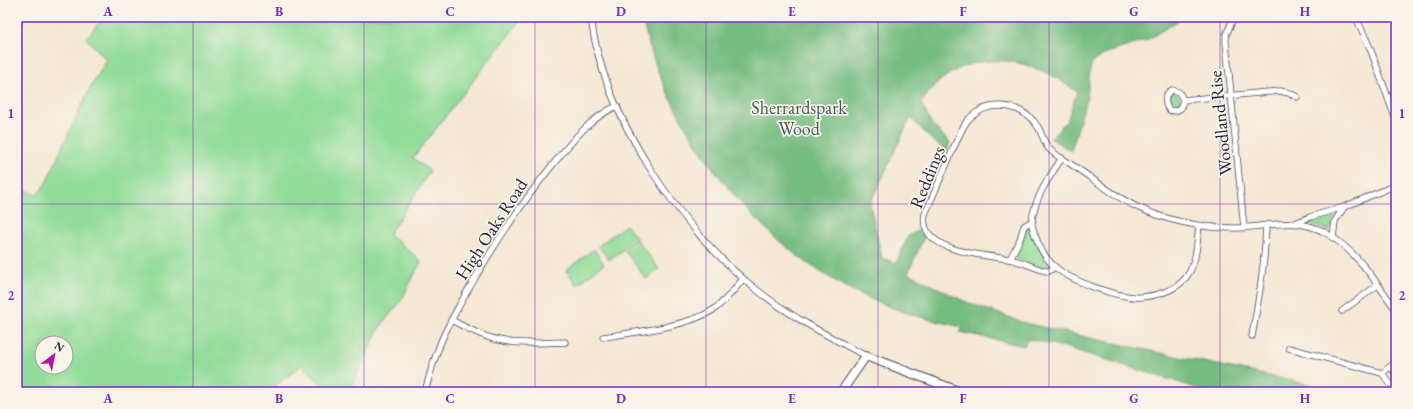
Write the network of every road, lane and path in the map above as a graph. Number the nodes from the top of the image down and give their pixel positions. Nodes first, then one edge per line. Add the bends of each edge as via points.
1 (20, 17) edge
2 (591, 17) edge
3 (1234, 17) edge
4 (1356, 17) edge
5 (17, 24) edge
6 (1231, 96) junction
7 (1297, 97) dead end
8 (1182, 100) dead end
9 (617, 106) junction
10 (1396, 120) edge
11 (1062, 158) junction
12 (1396, 186) edge
13 (1344, 207) junction
14 (1032, 221) junction
15 (1294, 223) junction
16 (1266, 225) junction
17 (1199, 226) junction
18 (1244, 228) junction
19 (1333, 238) junction
20 (1010, 259) junction
21 (1055, 267) junction
22 (743, 279) junction
23 (1378, 285) junction
24 (1396, 310) edge
25 (1342, 311) dead end
26 (452, 320) junction
27 (1252, 336) dead end
28 (603, 337) dead end
29 (565, 342) dead end
30 (1289, 348) dead end
31 (866, 356) junction
32 (1396, 362) edge
33 (1391, 367) junction
34 (1382, 373) junction
35 (1396, 374) edge
36 (1396, 383) edge
37 (425, 392) edge
38 (841, 392) edge
39 (961, 392) edge

1 - 5 main road
2 - 9 street via 598,56
3 - 6 street, Woodland Rise via 1226,34
4 - 10 street via 1373,55
6 - 7 street via 1280,91
6 - 8 street
6 - 18 street, Woodland Rise
9 - 22 street via 635,144 659,182 702,237
9 - 26 street, High Oaks Road via 599,116 577,136 532,190 491,251
11 - 14 street via 1041,191
11 - 17 street, Reddings via 1137,206
11 - 20 street, Reddings via 1049,149 1038,127 1016,108 1008,106 980,110 961,132 925,214 926,230 936,241 957,250 983,257
12 - 13 street
13 - 15 street
13 - 19 street via 1335,222
14 - 20 street via 1024,226
14 - 21 street via 1040,246
15 - 16 street, Reddings
15 - 19 street via 1316,229
16 - 18 street, Reddings
16 - 27 street via 1263,275
17 - 18 street, Reddings
17 - 21 street via 1196,254 1190,273 1168,291 1141,297 1130,296 1082,282
19 - 23 street via 1355,255
20 - 21 street, Reddings via 1046,271
22 - 28 street via 722,304 703,315 676,324
22 - 31 street via 814,329
23 - 24 street
23 - 25 street
26 - 29 street via 502,341
26 - 37 street, High Oaks Road via 434,360
30 - 34 street
31 - 38 main road
31 - 39 main road
32 - 33 street
33 - 34 street
33 - 35 street
34 - 36 street via 1390,385

